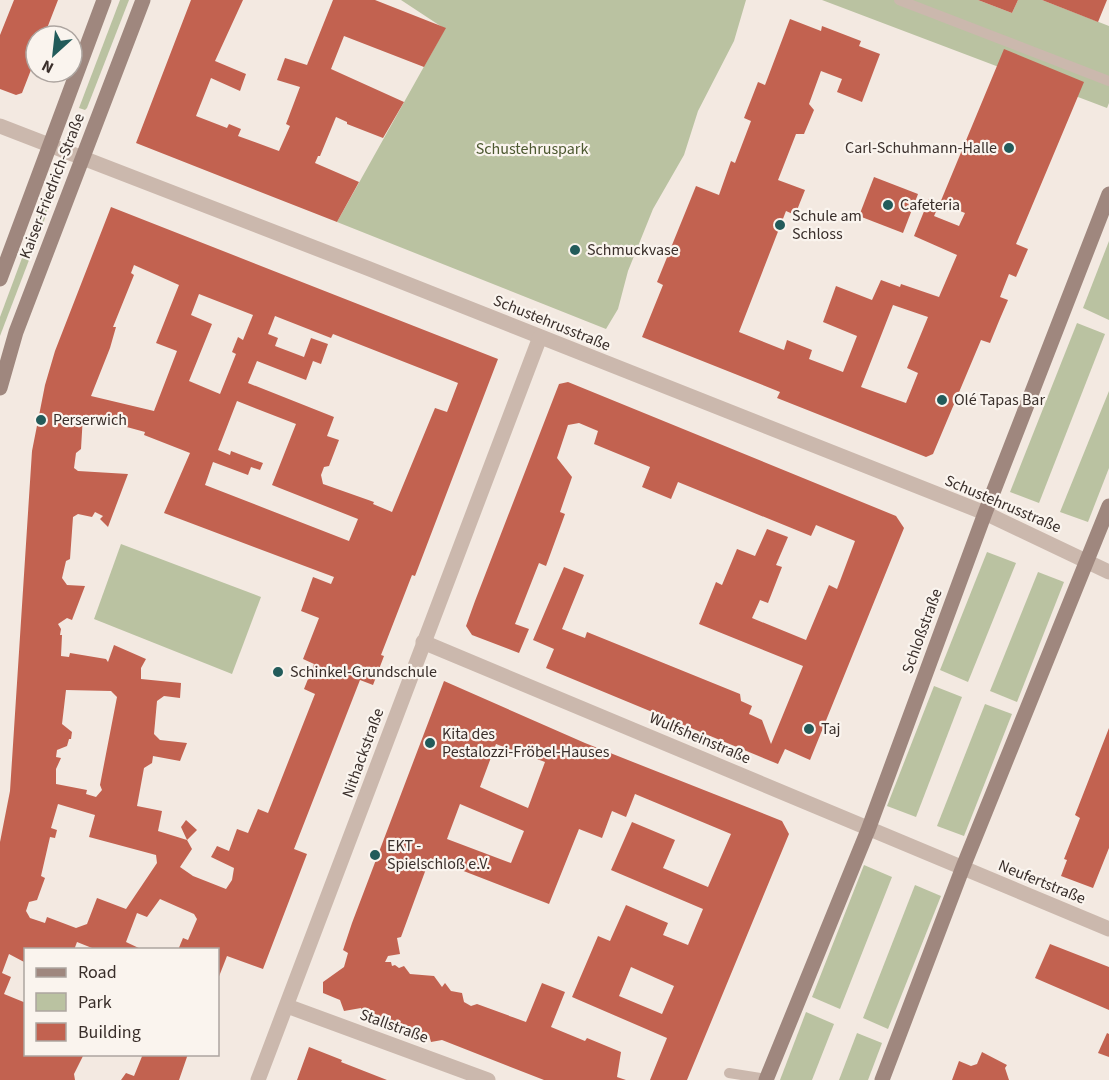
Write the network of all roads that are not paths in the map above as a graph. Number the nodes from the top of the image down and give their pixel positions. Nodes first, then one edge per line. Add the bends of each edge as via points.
1 (104, 0) edge
2 (143, 0) edge
3 (899, 0) edge
4 (1109, 81) edge
5 (0, 126) edge
6 (48, 145) junction
7 (81, 158) junction
8 (1109, 194) edge
9 (3, 261) edge
10 (0, 279) edge
11 (540, 337) junction
12 (0, 388) edge
13 (1109, 506) edge
14 (985, 513) junction
15 (1087, 562) junction
16 (1109, 572) edge
17 (423, 642) junction
18 (868, 830) junction
19 (963, 867) junction
20 (1109, 929) edge
21 (287, 1006) junction
22 (729, 1073) dead end
23 (766, 1079) edge
24 (885, 1079) edge
25 (258, 1080) edge
26 (488, 1080) edge

1 - 6 street, Kaiser-Friedrich-Straße
2 - 7 street, Kaiser-Friedrich-Straße
3 - 4 lane
5 - 6 street, Schustehrusstraße
6 - 7 street, Schustehrusstraße
6 - 9 street, Kaiser-Friedrich-Straße
7 - 11 street, Schustehrusstraße
7 - 12 street, Kaiser-Friedrich-Straße via 16,332
8 - 14 street, Schloßstraße
9 - 10 street, Kaiser-Friedrich-Straße
11 - 14 street, Schustehrusstraße
11 - 17 street, Nithackstraße
13 - 15 street
14 - 15 street, Schustehrusstraße
14 - 18 street, Schloßstraße
15 - 16 street, Schustehrusstraße
15 - 19 street
17 - 18 street, Wulfsheinstraße
17 - 21 street, Nithackstraße
18 - 19 street, Wulfsheinstraße
18 - 23 street, Schloßstraße
19 - 20 street, Neufertstraße
19 - 24 street
21 - 25 street, Nithackstraße
21 - 26 street, Stallstraße
22 - 23 lane

